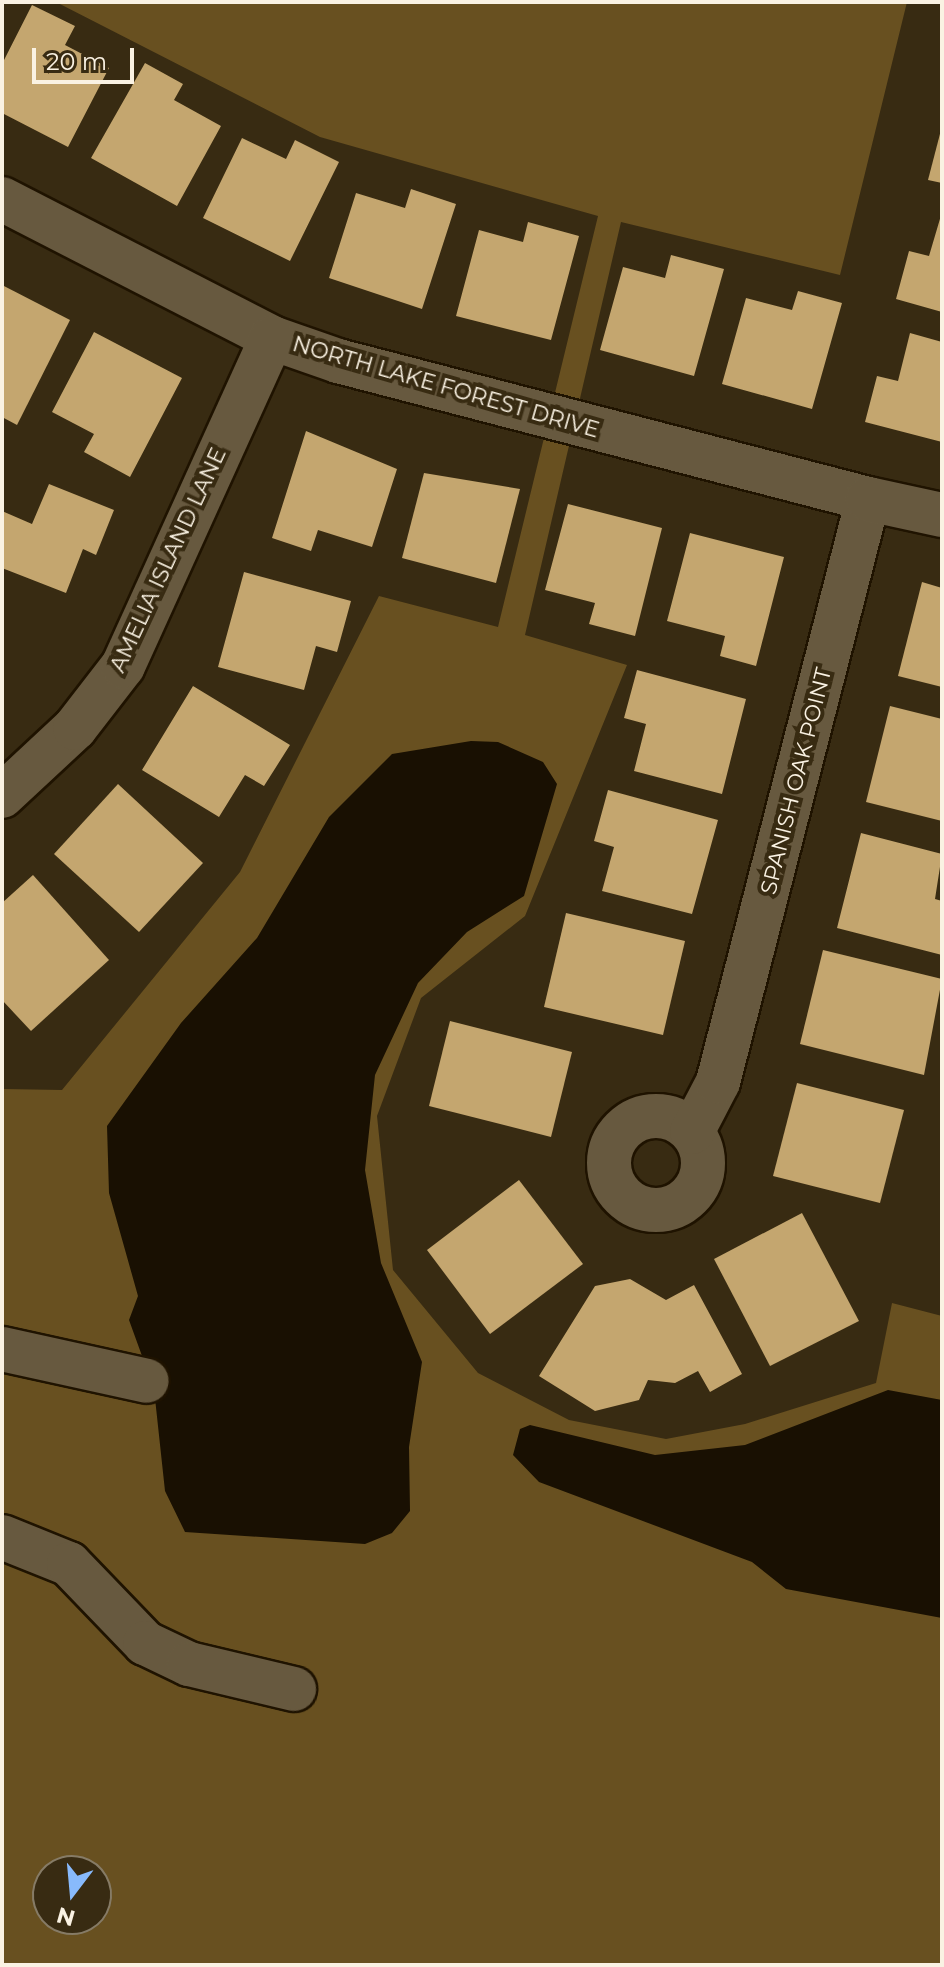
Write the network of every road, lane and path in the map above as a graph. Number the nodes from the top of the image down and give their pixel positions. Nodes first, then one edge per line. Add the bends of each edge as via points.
1 (2, 199) edge
2 (272, 338) junction
3 (868, 499) junction
4 (942, 515) edge
5 (2, 796) edge
6 (692, 1132) dead end
7 (2, 1349) edge
8 (147, 1381) dead end
9 (2, 1537) edge
10 (294, 1689) dead end

1 - 2 street, NORTH LAKE FOREST DRIVE
2 - 3 street, NORTH LAKE FOREST DRIVE
2 - 5 street, AMELIA ISLAND LANE via 123,666 75,728
3 - 4 street
3 - 6 street, SPANISH OAK POINT via 718,1082
7 - 8 street
9 - 10 street via 69,1564 145,1643 189,1664

